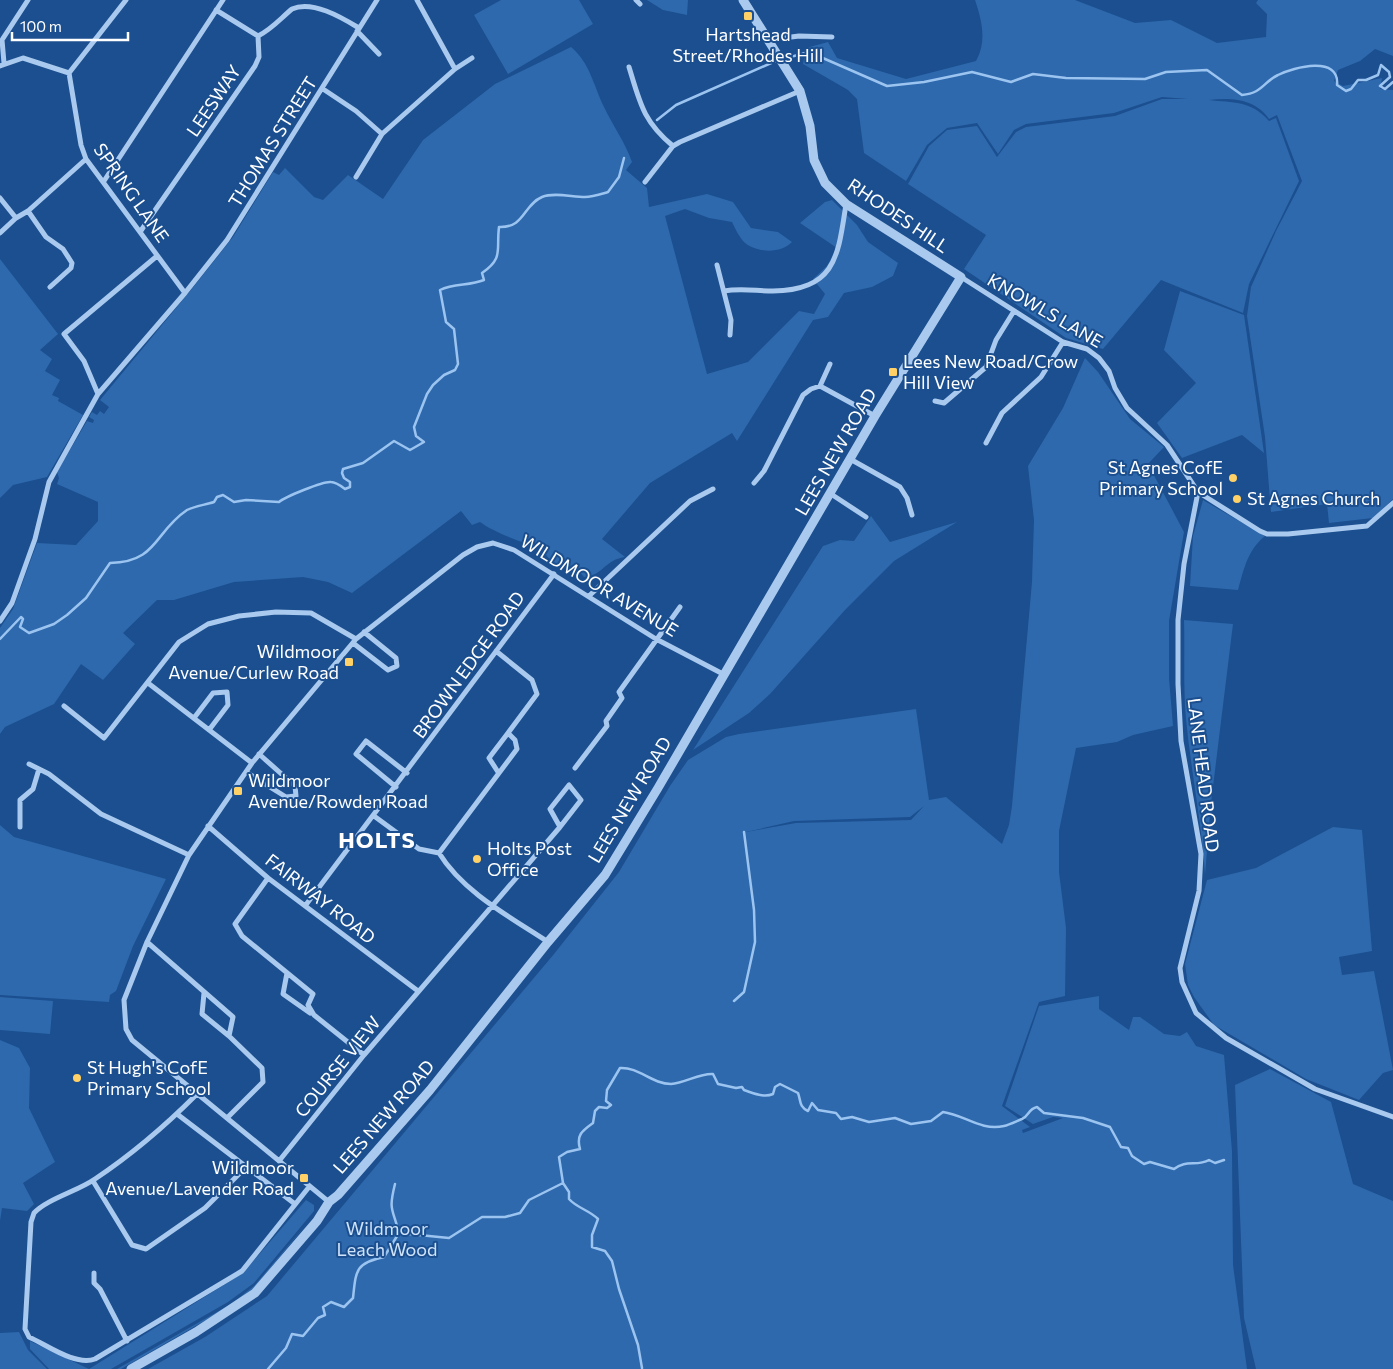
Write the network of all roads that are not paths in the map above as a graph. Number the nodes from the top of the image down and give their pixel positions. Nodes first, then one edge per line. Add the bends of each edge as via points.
1 (28, 0) edge
2 (126, 0) edge
3 (223, 0) edge
4 (377, 0) edge
5 (417, 0) edge
6 (743, 0) edge
7 (216, 10) junction
8 (358, 29) junction
9 (258, 36) junction
10 (832, 37) dead end
11 (768, 40) junction
12 (379, 54) dead end
13 (472, 58) dead end
14 (2, 64) edge
15 (629, 67) dead end
16 (455, 69) junction
17 (69, 73) junction
18 (323, 88) junction
19 (800, 91) junction
20 (382, 134) junction
21 (673, 146) junction
22 (86, 159) junction
23 (356, 177) dead end
24 (104, 181) junction
25 (645, 182) dead end
26 (0, 198) edge
27 (846, 204) junction
28 (28, 211) junction
29 (16, 218) junction
30 (140, 232) junction
31 (0, 233) edge
32 (157, 256) junction
33 (718, 265) dead end
34 (960, 277) junction
35 (50, 287) dead end
36 (724, 291) junction
37 (185, 293) junction
38 (1014, 311) junction
39 (730, 335) dead end
40 (1063, 342) junction
41 (830, 364) dead end
42 (820, 386) junction
43 (98, 394) junction
44 (935, 401) dead end
45 (875, 416) junction
46 (986, 443) dead end
47 (850, 459) junction
48 (754, 483) dead end
49 (713, 489) dead end
50 (1198, 492) junction
51 (831, 494) junction
52 (1393, 503) edge
53 (912, 515) dead end
54 (866, 517) dead end
55 (554, 574) junction
56 (589, 596) junction
57 (680, 607) dead end
58 (0, 621) edge
59 (364, 632) junction
60 (656, 639) junction
61 (354, 641) junction
62 (496, 651) junction
63 (724, 674) junction
64 (148, 683) junction
65 (64, 706) dead end
66 (194, 718) junction
67 (210, 730) junction
68 (508, 733) junction
69 (259, 754) junction
70 (252, 763) junction
71 (29, 764) dead end
72 (39, 768) junction
73 (575, 768) dead end
74 (246, 772) junction
75 (498, 772) junction
76 (407, 773) junction
77 (396, 787) junction
78 (374, 816) junction
79 (208, 826) junction
80 (20, 827) dead end
81 (560, 827) junction
82 (439, 853) junction
83 (189, 855) junction
84 (268, 878) junction
85 (492, 904) junction
86 (305, 906) junction
87 (147, 942) junction
88 (548, 942) junction
89 (288, 973) junction
90 (418, 991) junction
91 (204, 993) junction
92 (314, 1015) junction
93 (229, 1036) junction
94 (364, 1056) junction
95 (196, 1095) junction
96 (177, 1114) junction
97 (1393, 1117) edge
98 (228, 1118) junction
99 (279, 1161) junction
100 (248, 1166) junction
101 (93, 1180) junction
102 (309, 1187) junction
103 (329, 1202) junction
104 (295, 1204) junction
105 (94, 1273) dead end
106 (128, 1341) junction
107 (130, 1369) edge

1 - 14 street via 2,40
2 - 17 street
3 - 7 street
4 - 8 street, THOMAS STREET
5 - 16 street
6 - 11 street, RHODES HILL
7 - 9 street
7 - 24 street
8 - 9 street via 314,2 294,7 267,32
8 - 12 street
8 - 18 street, THOMAS STREET
9 - 30 street, LEESWAY via 259,57 255,66
10 - 11 street
11 - 19 street, RHODES HILL
13 - 16 street
14 - 17 street via 23,58
15 - 21 street via 646,117
16 - 20 street
17 - 22 street, SPRING LANE
18 - 20 street
18 - 37 street, THOMAS STREET via 227,240
19 - 21 street
19 - 27 street, RHODES HILL via 808,114 818,172
20 - 23 street
21 - 25 street
22 - 24 street, SPRING LANE
22 - 28 street
24 - 30 street, SPRING LANE
26 - 29 street
27 - 34 street, RHODES HILL
27 - 36 street via 839,249 832,265 814,284 798,289 740,288
28 - 29 street
28 - 35 street via 46,238 63,249 72,263 71,268
29 - 31 street
30 - 32 street, SPRING LANE
32 - 37 street, SPRING LANE
32 - 43 street via 64,334 84,361
33 - 36 street
34 - 38 street, KNOWLS LANE
34 - 45 street, LEES NEW ROAD
36 - 39 street via 731,320
37 - 43 street, THOMAS STREET
38 - 40 street, KNOWLS LANE
38 - 44 street via 996,340 986,367 944,403
40 - 46 street via 1041,377 1002,413
40 - 50 street, KNOWLS LANE via 1087,349 1099,358 1127,408 1167,445
41 - 42 street
42 - 45 street
42 - 48 street via 803,395 764,471
43 - 58 street, THOMAS STREET via 49,482 35,539 12,603
45 - 47 street, LEES NEW ROAD
47 - 51 street, LEES NEW ROAD
47 - 53 street via 900,487
49 - 56 street via 690,500
50 - 52 street via 1268,534 1367,526
50 - 97 street, LANE HEAD ROAD via 1185,556 1178,620 1181,741 1201,854 1199,891 1180,968 1182,982 1196,1013 1226,1038 1316,1089
51 - 54 street
51 - 63 street, LEES NEW ROAD
55 - 56 street, WILDMOOR AVENUE
55 - 59 street, WILDMOOR AVENUE via 505,546 486,544 456,559
55 - 62 street, BROWN EDGE ROAD
56 - 60 street, WILDMOOR AVENUE
57 - 60 street
59 - 61 street, WILDMOOR AVENUE
59 - 61 street via 396,658 397,666 388,670
60 - 63 street, WILDMOOR AVENUE
60 - 73 street via 619,692 622,698 606,721 607,726
61 - 64 street via 350,634 311,613 239,616 208,624 179,642
61 - 69 street, WILDMOOR AVENUE
62 - 68 street via 532,680 537,694
62 - 76 street, BROWN EDGE ROAD
63 - 88 street, LEES NEW ROAD via 605,875
64 - 65 street via 104,738
64 - 66 street
66 - 67 street
66 - 67 street via 213,693 227,692 228,705
67 - 70 street
68 - 75 street via 489,758
68 - 75 street via 515,740 517,749
69 - 70 street, WILDMOOR AVENUE
69 - 74 street via 295,786 296,796 286,797
70 - 74 street, WILDMOOR AVENUE
71 - 72 street
72 - 80 street via 32,789 20,800
72 - 83 street via 101,814
74 - 79 street, WILDMOOR AVENUE
75 - 82 street
76 - 77 street, BROWN EDGE ROAD
76 - 77 street via 366,741 356,754
77 - 78 street, BROWN EDGE ROAD
78 - 82 street via 420,849
78 - 86 street, BROWN EDGE ROAD
79 - 83 street, WILDMOOR AVENUE
79 - 84 street, FAIRWAY ROAD
81 - 81 street, COURSE VIEW via 550,809 569,785 581,800
81 - 85 street, COURSE VIEW
82 - 85 street via 449,869
83 - 87 street, WILDMOOR AVENUE
84 - 86 street, FAIRWAY ROAD
84 - 89 street via 235,924 242,936
85 - 88 street
85 - 90 street, COURSE VIEW
86 - 90 street, FAIRWAY ROAD
87 - 91 street
87 - 95 street, WILDMOOR AVENUE via 124,1000 126,1029 132,1040
88 - 103 street, LEES NEW ROAD via 430,1090
89 - 92 street via 313,994 308,1005
89 - 92 street via 283,994
90 - 94 street, COURSE VIEW
91 - 93 street via 202,1014
91 - 93 street via 232,1017
92 - 94 street
93 - 98 street via 262,1068 263,1082
94 - 99 street, COURSE VIEW
95 - 96 street
95 - 98 street, WILDMOOR AVENUE
96 - 100 street
96 - 101 street
98 - 99 street, WILDMOOR AVENUE
99 - 102 street, WILDMOOR AVENUE
100 - 101 street via 205,1208 146,1249 132,1245
100 - 104 street
101 - 106 street via 34,1213 25,1328 29,1337 84,1360 95,1359
102 - 103 street, WILDMOOR AVENUE
102 - 104 street
103 - 107 street, LEES NEW ROAD via 317,1221 256,1293
104 - 106 street via 242,1271
105 - 106 street via 94,1284 100,1289

